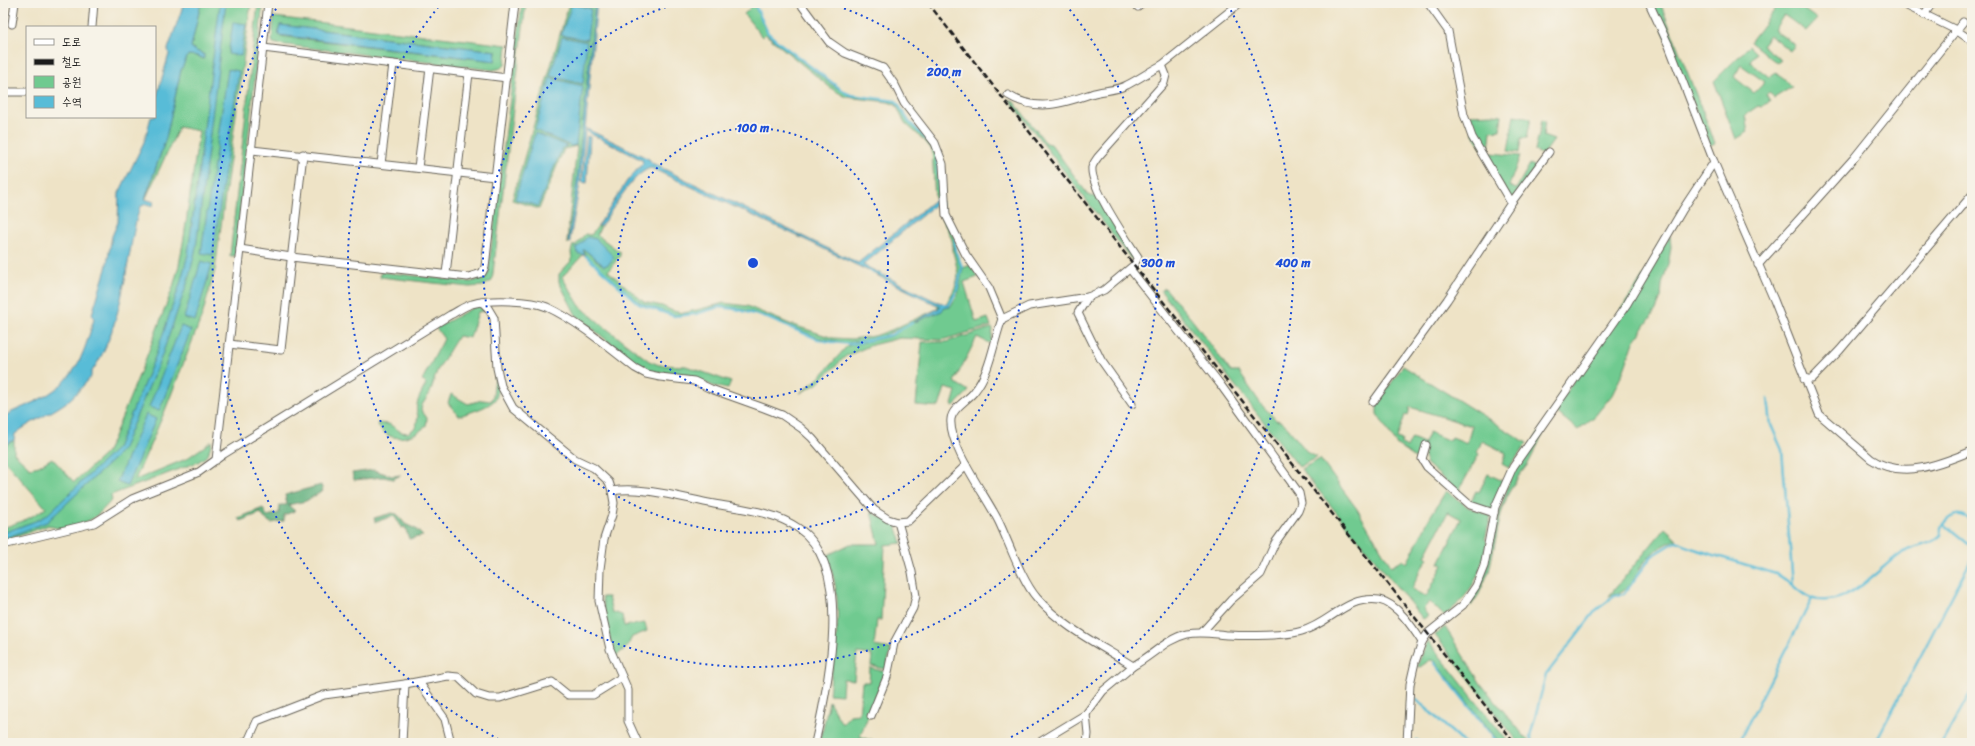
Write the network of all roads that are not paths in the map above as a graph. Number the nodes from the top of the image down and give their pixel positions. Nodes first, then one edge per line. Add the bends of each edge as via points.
1 (15, 3) edge
2 (94, 3) edge
3 (268, 3) edge
4 (515, 3) edge
5 (800, 3) edge
6 (1240, 3) edge
7 (1428, 3) edge
8 (1649, 3) edge
9 (1901, 3) edge
10 (1932, 3) edge
11 (1924, 15) junction
12 (1963, 22) dead end
13 (12, 24) dead end
14 (92, 26) edge
15 (1956, 30) junction
16 (1972, 41) edge
17 (263, 48) junction
18 (392, 64) junction
19 (1162, 65) junction
20 (430, 68) junction
21 (469, 73) junction
22 (507, 78) junction
23 (3, 92) edge
24 (26, 92) edge
25 (1008, 95) dead end
26 (252, 150) junction
27 (1549, 152) dead end
28 (303, 154) junction
29 (1714, 162) junction
30 (381, 164) junction
31 (418, 168) junction
32 (458, 173) junction
33 (495, 177) junction
34 (1972, 195) edge
35 (1511, 203) junction
36 (240, 249) junction
37 (292, 257) junction
38 (1758, 264) junction
39 (1130, 269) junction
40 (446, 274) junction
41 (1088, 297) junction
42 (482, 302) junction
43 (1002, 319) junction
44 (229, 344) junction
45 (1804, 379) junction
46 (1373, 402) dead end
47 (1132, 404) dead end
48 (1426, 445) dead end
49 (1972, 451) edge
50 (216, 460) junction
51 (966, 465) junction
52 (612, 491) junction
53 (1494, 513) junction
54 (898, 522) junction
55 (3, 545) edge
56 (1202, 631) junction
57 (1422, 642) junction
58 (1133, 666) junction
59 (622, 677) junction
60 (418, 682) junction
61 (405, 684) junction
62 (1086, 714) junction
63 (871, 716) dead end
64 (244, 743) edge
65 (402, 743) edge
66 (451, 743) edge
67 (485, 743) edge
68 (494, 743) edge
69 (638, 743) edge
70 (815, 743) edge
71 (1038, 743) edge
72 (1086, 743) edge
73 (1407, 743) edge

1 - 13 street
2 - 14 street
3 - 17 street
4 - 22 street
5 - 43 street via 829,42 845,53 883,68 904,103 935,143 943,164 946,215 966,255 989,288
6 - 19 street
7 - 35 street via 1448,31 1464,114 1472,136
8 - 29 street via 1669,46
9 - 11 street
10 - 11 street
11 - 15 street
12 - 15 street
15 - 16 street
15 - 38 street via 1854,158
17 - 18 street
17 - 26 street
18 - 20 street
18 - 30 street
19 - 25 street via 1125,86 1059,104 1039,105 1017,101
19 - 39 street via 1166,75 1164,83 1098,157 1092,168 1094,181 1103,200 1138,257
20 - 21 street
20 - 31 street
21 - 22 street
21 - 32 street
22 - 33 street
23 - 24 street
26 - 28 street
26 - 36 street
27 - 35 street
28 - 30 street
28 - 37 street
29 - 38 street
29 - 53 street via 1627,304 1513,467
30 - 31 street
31 - 32 street
32 - 33 street
32 - 40 street
33 - 40 street via 485,267 482,273 476,276
34 - 45 street via 1840,350 1812,379
35 - 46 street via 1447,300
36 - 37 street
36 - 44 street
37 - 40 street
37 - 44 street via 281,350
38 - 45 street
39 - 41 street via 1104,290
39 - 56 street via 1220,384 1299,493 1301,503 1275,543 1261,574 1231,600
41 - 43 street via 1030,306
41 - 47 street via 1078,314 1101,360
42 - 50 street via 470,304 450,315
42 - 52 street via 494,318 501,386 513,408 575,459 594,468 609,482
42 - 54 street via 522,302 547,307 646,374 694,381 782,415 812,438 874,510
43 - 51 street via 984,374 974,392 951,418 952,432
44 - 50 street
45 - 49 street via 1819,414 1880,465 1900,470 1913,469
48 - 53 street via 1422,459 1427,467 1470,505
50 - 55 street via 199,472 132,499 94,523
51 - 54 street via 908,521
51 - 58 street via 998,520 1036,597 1069,626
52 - 59 street via 614,503 604,539 599,601 610,649
52 - 70 street via 638,489 762,512 798,528 814,544 829,580 834,619 823,707
53 - 57 street via 1484,566 1476,586 1463,605 1428,633
54 - 63 street via 916,596 913,608 894,643 887,677
56 - 57 street via 1250,635 1302,632 1337,611 1370,599 1382,600 1396,610 1408,621
56 - 58 street via 1171,639
57 - 73 street via 1410,684
58 - 62 street via 1103,691
59 - 60 street via 593,695 568,695 552,682 500,698 476,694 458,677 448,676
59 - 69 street via 628,690 628,721
60 - 61 street
60 - 66 street via 445,718
61 - 64 street via 324,695 266,716 257,721 249,739
61 - 65 street
62 - 71 street
62 - 72 street
67 - 68 street via 488,740

